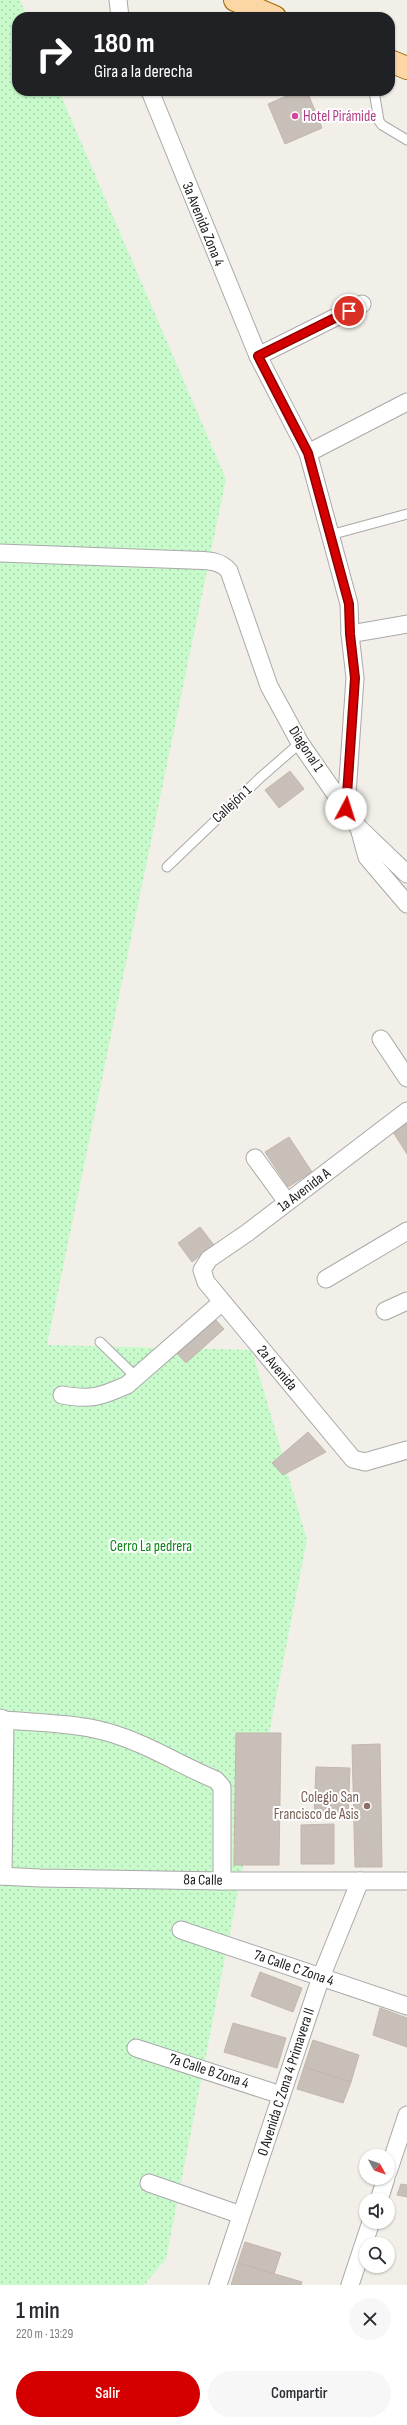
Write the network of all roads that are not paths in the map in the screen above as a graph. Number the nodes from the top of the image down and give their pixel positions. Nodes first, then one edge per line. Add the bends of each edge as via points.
1 (118, 0) edge
2 (235, 0) edge
3 (268, 10) edge
4 (119, 12) edge
5 (395, 63) edge
6 (407, 68) edge
7 (152, 96) edge
8 (375, 96) edge
9 (407, 140) edge
10 (362, 304) dead end
11 (258, 356) junction
12 (407, 402) edge
13 (308, 453) junction
14 (407, 514) edge
15 (330, 535) junction
16 (0, 553) edge
17 (407, 624) edge
18 (350, 634) junction
19 (300, 743) junction
20 (346, 809) junction
21 (359, 828) junction
22 (167, 867) dead end
23 (407, 874) edge
24 (407, 904) edge
25 (381, 1039) dead end
26 (407, 1078) edge
27 (407, 1111) edge
28 (255, 1158) dead end
29 (288, 1202) junction
30 (407, 1231) edge
31 (202, 1270) joint
32 (326, 1278) dead end
33 (407, 1301) edge
34 (222, 1302) junction
35 (385, 1311) dead end
36 (100, 1342) dead end
37 (136, 1378) junction
38 (62, 1395) dead end
39 (407, 1450) edge
40 (2, 1719) edge
41 (1, 1876) edge
42 (222, 1881) junction
43 (360, 1881) junction
44 (407, 1881) edge
45 (181, 1930) dead end
46 (321, 1977) junction
47 (407, 2006) edge
48 (136, 2048) dead end
49 (281, 2095) junction
50 (407, 2115) edge
51 (395, 2151) edge
52 (149, 2183) dead end
53 (241, 2215) junction
54 (369, 2229) edge
55 (218, 2285) edge
56 (350, 2285) edge

1 - 4 street
2 - 3 main road
5 - 6 main road
7 - 11 street, 3a Avenida Zona 4
8 - 9 lane via 379,121
10 - 11 street
11 - 13 street, 3a Avenida Zona 4
12 - 13 street
13 - 15 street, 3a Avenida Zona 4
14 - 15 lane
15 - 18 street, 3a Avenida Zona 4 via 349,604
16 - 19 street, Diagonal 1 via 220,563 229,571 269,686
17 - 18 street
18 - 20 street, 3a Avenida Zona 4 via 355,678
19 - 20 street, Diagonal 1
19 - 22 lane, Callejón 1
20 - 21 street, Diagonal 1
21 - 23 street
21 - 24 street via 367,857
25 - 26 street
27 - 29 street, 1a Avenida A
28 - 29 street
29 - 31 street, 1a Avenida A via 209,1259
30 - 32 street
31 - 34 street, 2a Avenida via 206,1282
33 - 35 street
34 - 37 street
34 - 39 street, 2a Avenida via 349,1455 358,1461 371,1460
36 - 37 lane
37 - 38 street via 108,1394 86,1399
40 - 41 street
40 - 42 street via 64,1724 107,1732 150,1748 216,1780 222,1787
41 - 42 street, 8a Calle
42 - 43 street, 8a Calle
43 - 44 street, 8a Calle
43 - 46 street, 0 Avenida C Zona 4 Primavera II
45 - 46 street, 7a Calle C Zona 4
46 - 47 street, 7a Calle C Zona 4
46 - 49 street, 0 Avenida C Zona 4 Primavera II
48 - 49 street, 7a Calle B Zona 4
49 - 53 street, 0 Avenida C Zona 4 Primavera II
50 - 51 street
52 - 53 street
53 - 55 street, 0 Avenida C Zona 4 Primavera II
54 - 56 street

